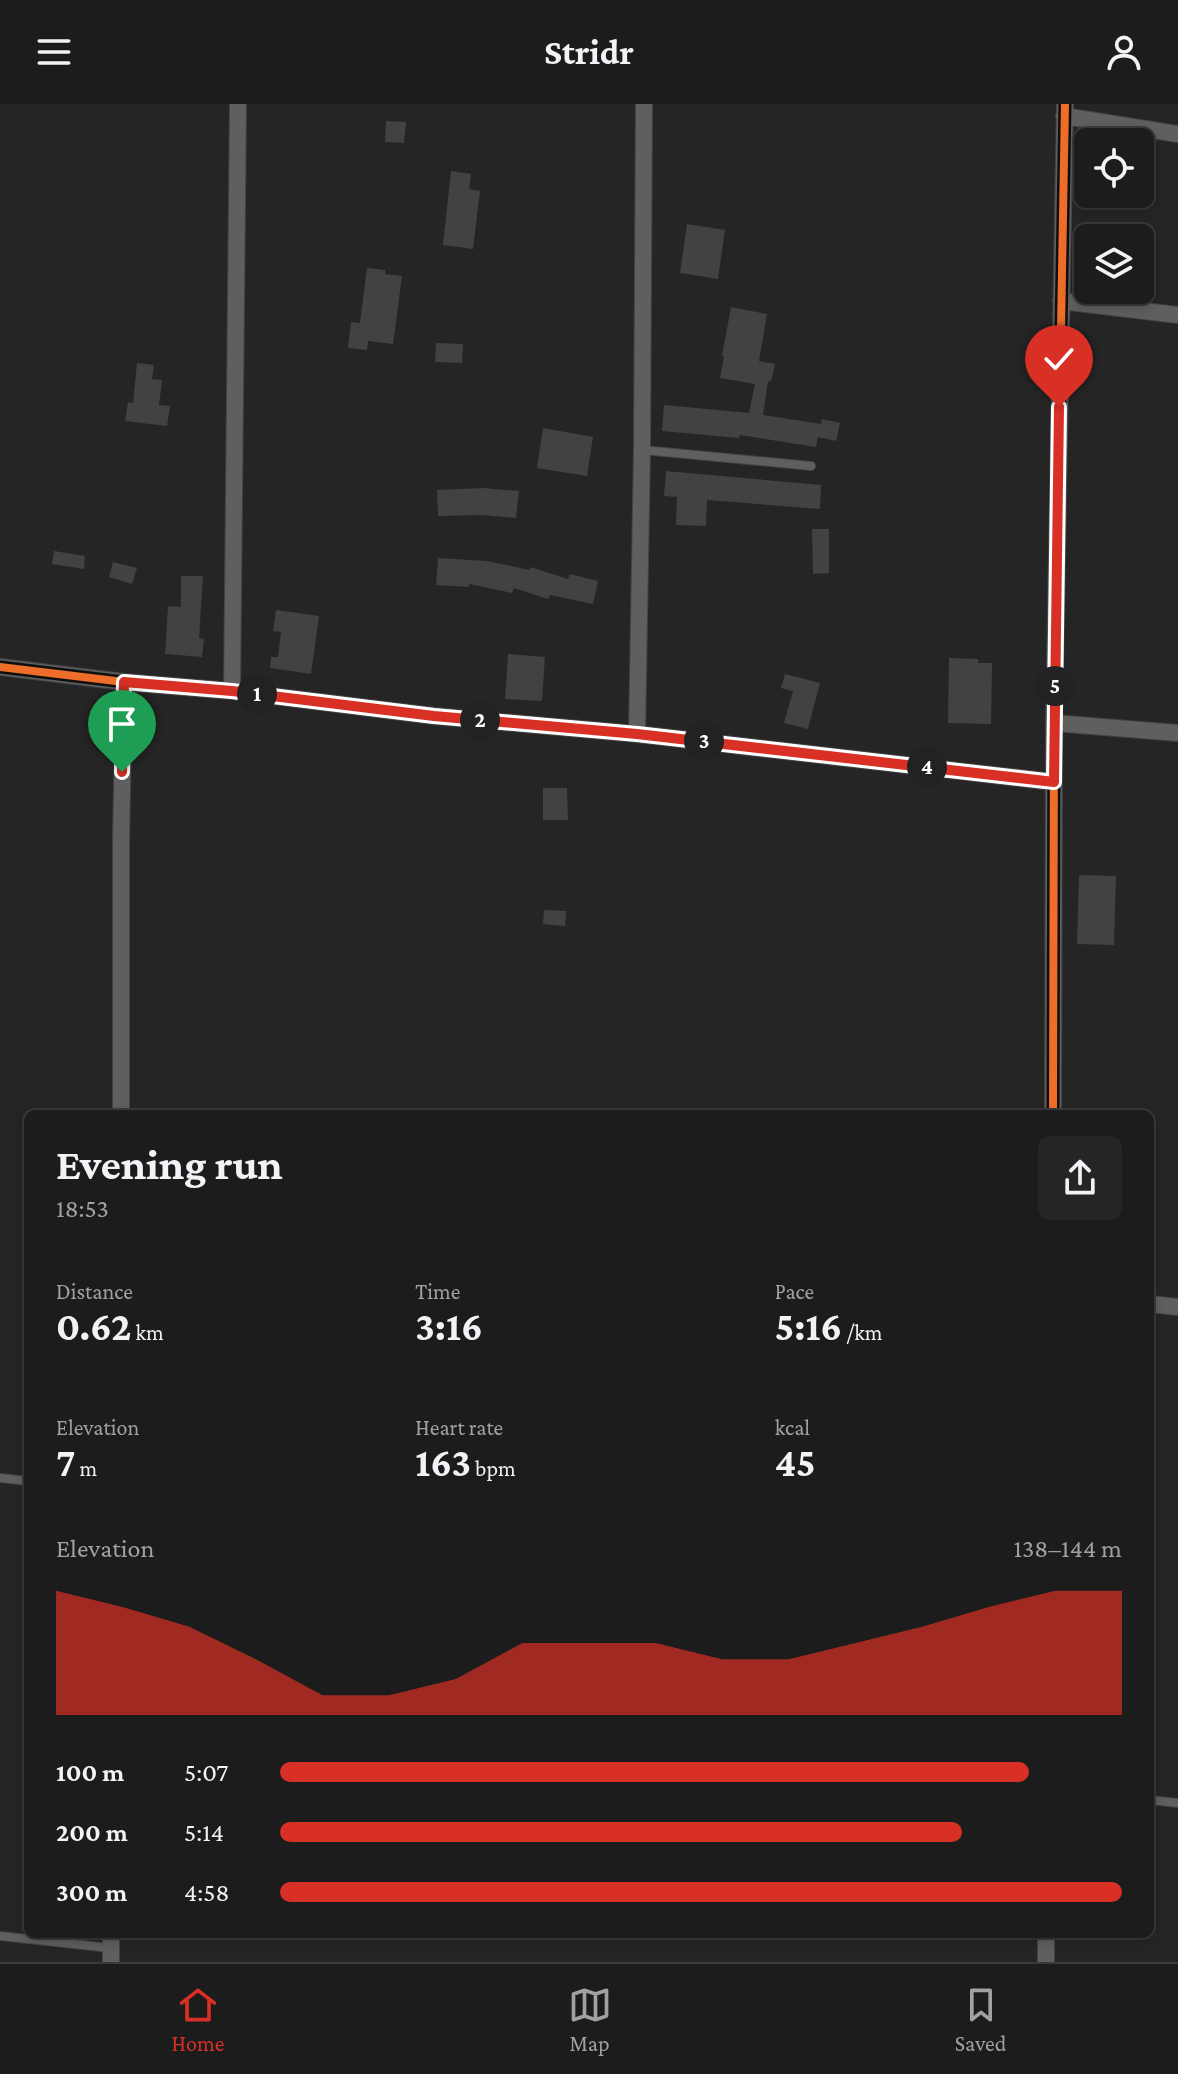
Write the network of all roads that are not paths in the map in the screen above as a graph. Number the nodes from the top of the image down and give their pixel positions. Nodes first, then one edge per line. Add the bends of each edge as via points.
1 (238, 104) edge
2 (644, 104) edge
3 (1064, 110) edge
4 (1178, 134) edge
5 (1061, 301) junction
6 (1178, 315) edge
7 (642, 449) junction
8 (811, 466) dead end
9 (0, 667) edge
10 (124, 682) junction
11 (232, 691) junction
12 (1054, 723) junction
13 (1178, 733) edge
14 (637, 734) junction
15 (1054, 782) junction
16 (121, 1110) edge
17 (1053, 1110) edge
18 (1154, 1304) edge
19 (1178, 1307) edge
20 (0, 1478) edge
21 (24, 1481) edge
22 (1154, 1800) edge
23 (1178, 1803) edge
24 (0, 1936) edge
25 (1046, 1938) edge
26 (111, 1948) edge
27 (1046, 1962) edge

1 - 11 street
2 - 7 street
3 - 4 street
3 - 5 street
5 - 6 street
5 - 12 street
7 - 8 lane
7 - 14 street
9 - 10 street
10 - 11 street
10 - 16 street
11 - 14 street
12 - 13 street
12 - 15 street
14 - 15 street
15 - 17 street
18 - 19 street
20 - 21 lane
22 - 23 lane
24 - 26 lane
25 - 27 street

